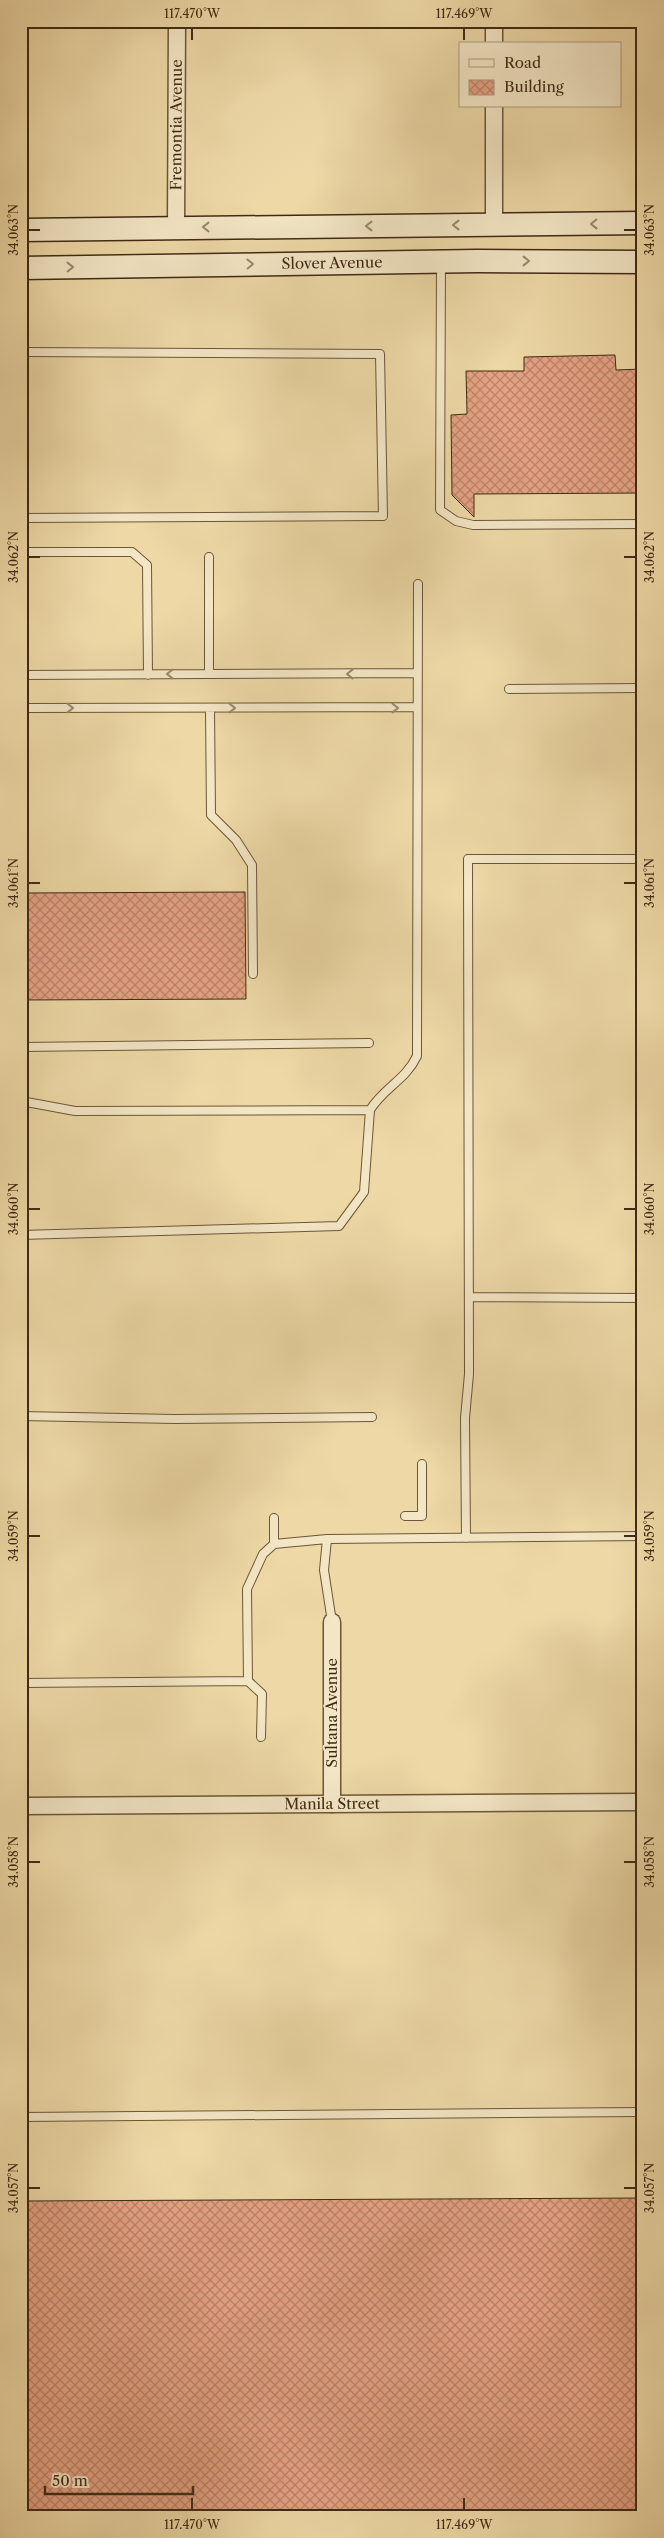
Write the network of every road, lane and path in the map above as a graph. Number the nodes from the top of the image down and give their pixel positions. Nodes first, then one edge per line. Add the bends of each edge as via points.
1 (177, 21) edge
2 (494, 21) edge
3 (494, 42) edge
4 (494, 108) edge
5 (643, 223) edge
6 (494, 225) junction
7 (176, 227) junction
8 (21, 230) edge
9 (441, 262) junction
10 (643, 262) edge
11 (21, 268) edge
12 (21, 352) edge
13 (21, 518) edge
14 (643, 524) edge
15 (21, 552) edge
16 (209, 557) dead end
17 (418, 584) dead end
18 (417, 673) junction
19 (148, 674) junction
20 (209, 674) junction
21 (21, 675) edge
22 (643, 688) edge
23 (509, 689) dead end
24 (21, 708) edge
25 (210, 708) junction
26 (417, 708) junction
27 (643, 859) edge
28 (253, 974) dead end
29 (370, 1043) dead end
30 (21, 1047) edge
31 (21, 1101) edge
32 (370, 1110) junction
33 (21, 1235) edge
34 (469, 1297) junction
35 (643, 1298) edge
36 (21, 1416) edge
37 (372, 1417) dead end
38 (422, 1464) dead end
39 (405, 1516) dead end
40 (274, 1518) dead end
41 (643, 1536) edge
42 (466, 1538) junction
43 (327, 1539) junction
44 (274, 1544) junction
45 (332, 1622) joint
46 (248, 1681) junction
47 (21, 1684) edge
48 (261, 1737) dead end
49 (643, 1802) edge
50 (332, 1804) junction
51 (21, 1806) edge
52 (643, 2112) edge
53 (21, 2117) edge

1 - 7 street, Fremontia Avenue
2 - 3 street
4 - 6 street
5 -> 6 main road
6 -> 7 main road
7 - 8 main road
9 -> 10 main road, Slover Avenue
11 -> 9 main road, Slover Avenue
9 - 14 lane via 440,510 456,521 473,525
12 - 13 lane via 380,354 383,516
15 - 19 lane via 132,552 147,564
16 - 20 lane
17 - 18 lane
18 -> 20 lane
18 - 26 lane
20 -> 19 lane
19 - 21 lane
22 - 23 lane
24 -> 25 lane
25 -> 26 lane
25 - 28 lane via 211,815 236,840 252,865
26 - 32 lane via 417,1056 402,1080 378,1096
27 - 34 lane via 468,859
29 - 30 lane
31 - 32 lane via 74,1112
32 - 33 lane via 364,1192 338,1226
34 - 35 lane
34 - 42 lane via 469,1374 464,1418
36 - 37 lane
38 - 39 lane via 422,1516
40 - 44 lane
41 - 42 lane
42 - 43 lane
43 - 44 lane
43 - 45 lane via 324,1570
44 - 46 lane via 263,1554 247,1588
45 - 50 street, Sultana Avenue
46 - 47 lane
46 - 48 lane via 262,1694
49 - 50 street, Manila Street
50 - 51 street, Manila Street
52 - 53 lane

